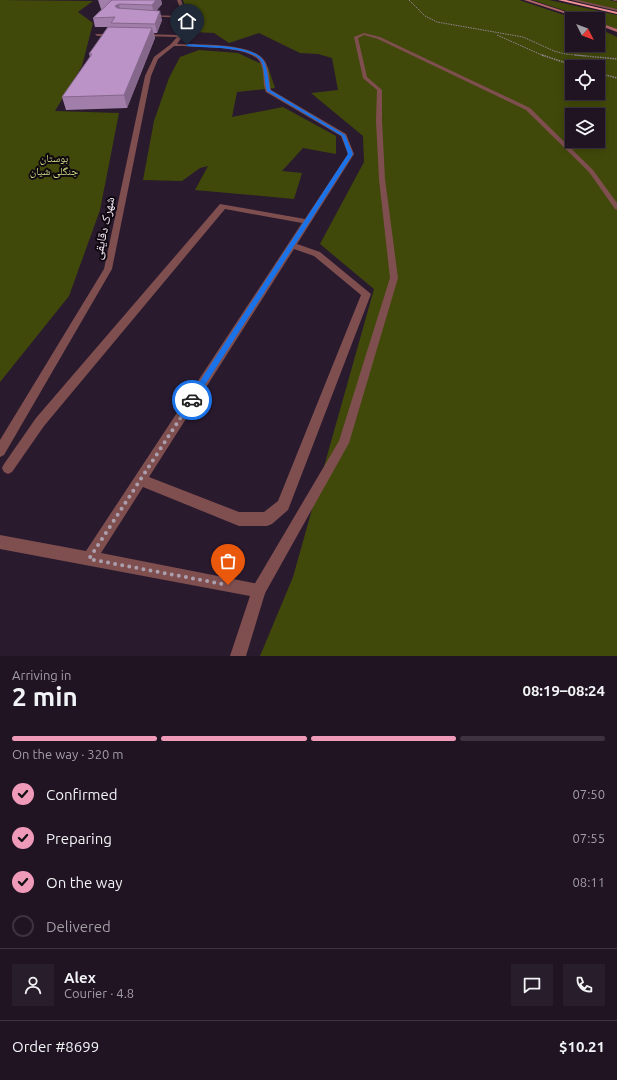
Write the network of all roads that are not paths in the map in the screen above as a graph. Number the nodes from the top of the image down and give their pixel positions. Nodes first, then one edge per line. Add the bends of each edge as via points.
1 (179, 0) edge
2 (526, 0) edge
3 (560, 0) edge
4 (573, 0) edge
5 (617, 11) edge
6 (565, 12) edge
7 (142, 16) edge
8 (185, 17) junction
9 (605, 26) edge
10 (617, 31) edge
11 (97, 35) dead end
12 (120, 35) edge
13 (135, 35) edge
14 (180, 36) junction
15 (173, 45) junction
16 (617, 208) edge
17 (307, 222) junction
18 (292, 245) junction
19 (0, 451) edge
20 (8, 468) dead end
21 (140, 480) junction
22 (0, 542) edge
23 (89, 559) junction
24 (259, 590) junction
25 (238, 656) edge

1 - 8 street
2 - 6 main road
3 - 5 highway
4 - 5 lane
7 - 8 street
8 - 14 street, شهرک دقایقی via 188,23
9 - 10 main road
11 - 12 street
13 - 14 street
14 - 15 street, شهرک دقایقی
15 - 17 street via 237,49 254,54 262,60 268,91 344,135 351,154
15 - 19 street, شهرک دقایقی via 156,58 148,76 108,269
16 - 24 lane via 591,172 528,109 379,38 364,34 356,37 365,78 380,90 382,179 394,278 344,442
17 - 18 street
17 - 20 street via 223,206 40,422
18 - 21 street
18 - 21 street via 317,254 366,294 283,505 267,519 239,519
21 - 23 street
22 - 23 street
23 - 24 street
24 - 25 street

